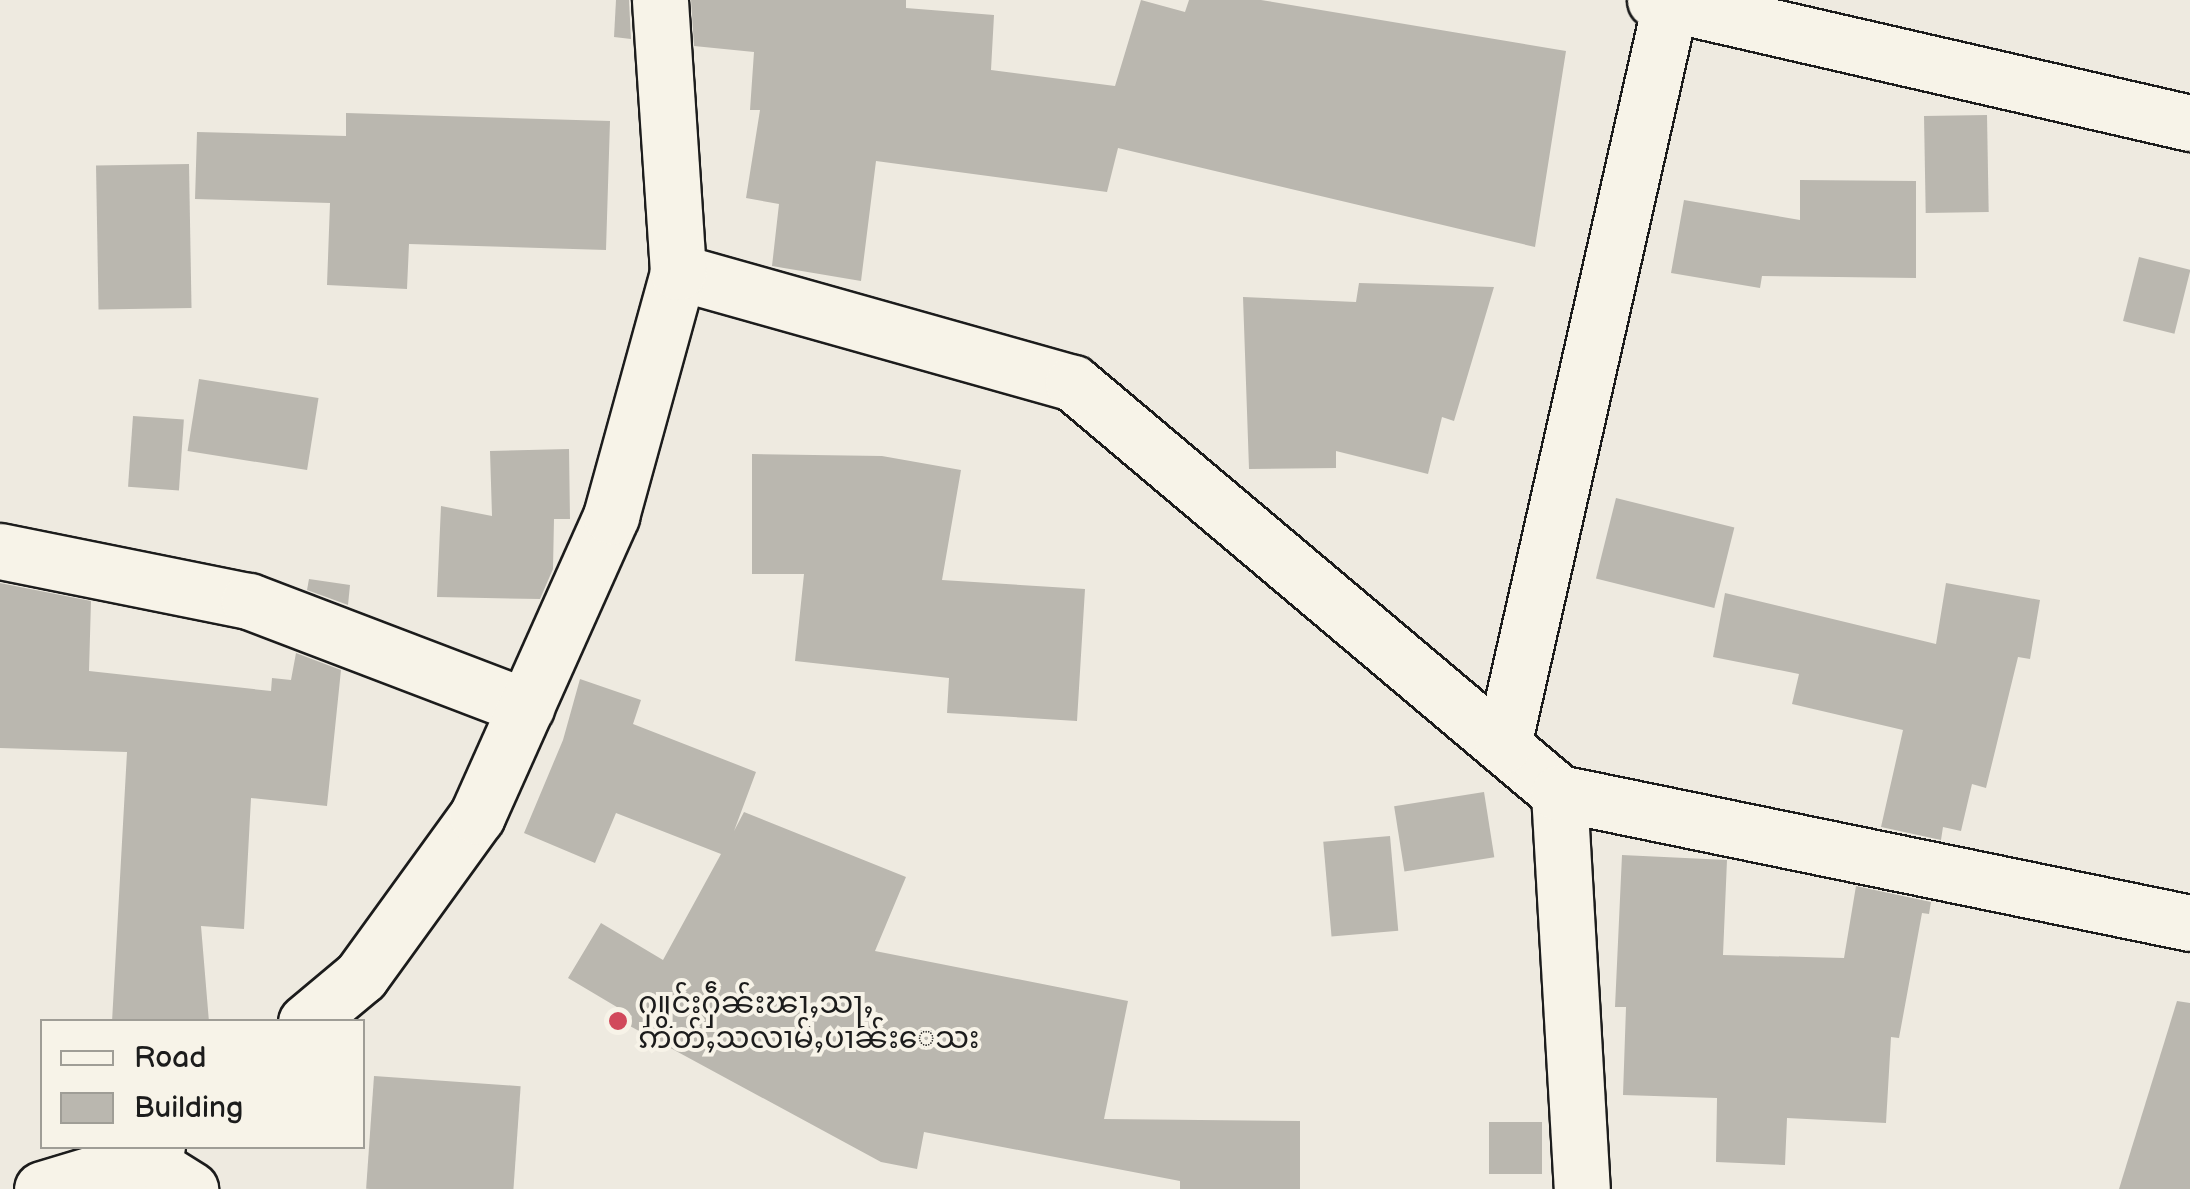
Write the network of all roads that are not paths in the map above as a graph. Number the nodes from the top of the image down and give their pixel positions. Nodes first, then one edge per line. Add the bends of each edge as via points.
1 (660, 0) edge
2 (1665, 2) edge
3 (2190, 123) edge
4 (678, 272) junction
5 (0, 551) edge
6 (526, 707) junction
7 (1503, 745) junction
8 (1559, 793) junction
9 (2190, 924) edge
10 (310, 1019) edge
11 (150, 1153) edge
12 (42, 1189) edge
13 (190, 1189) edge
14 (1582, 1189) edge

1 - 4 street
2 - 3 street
2 - 7 street
4 - 6 street via 611,516
4 - 7 street via 1074,383
5 - 6 street via 249,601
6 - 10 street via 477,816 360,976
7 - 8 street
8 - 9 street
8 - 14 street
11 - 12 street
11 - 13 street

